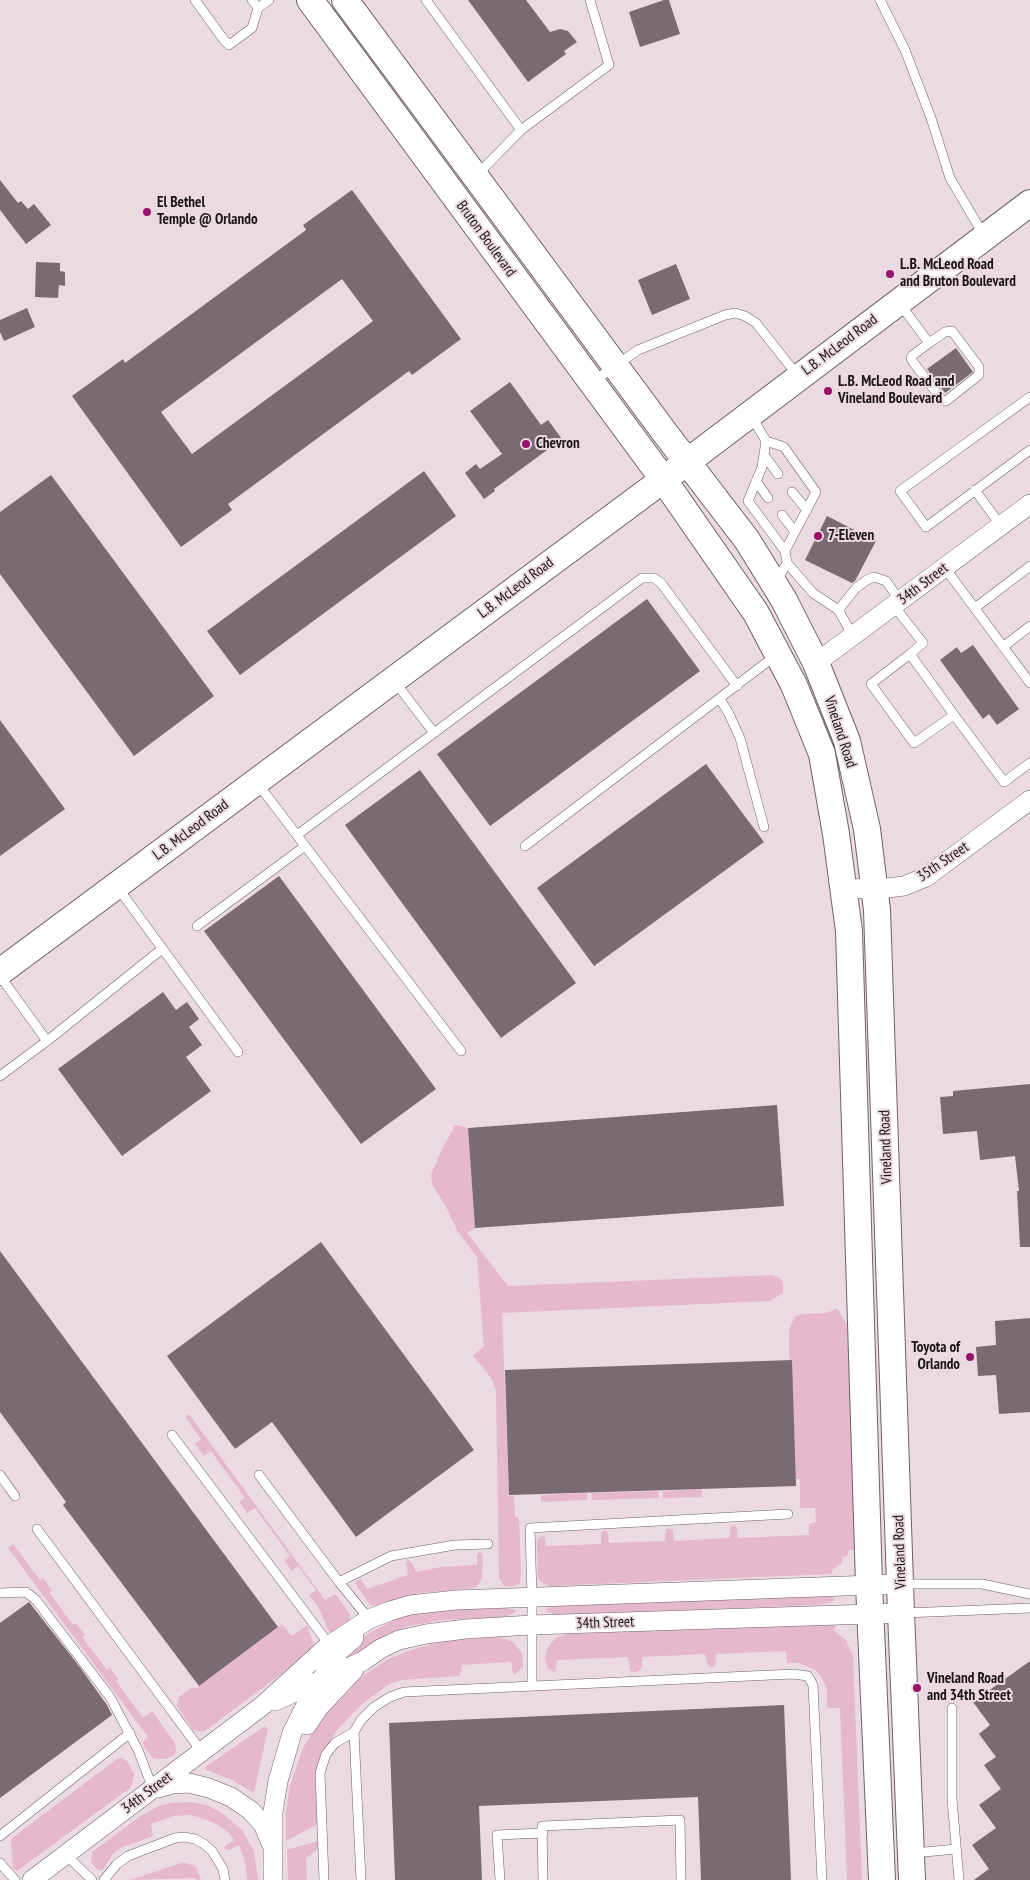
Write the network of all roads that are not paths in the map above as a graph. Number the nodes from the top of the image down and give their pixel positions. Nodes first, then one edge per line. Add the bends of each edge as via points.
1 (195, 0) edge
2 (269, 0) edge
3 (310, 0) edge
4 (345, 0) edge
5 (426, 0) edge
6 (590, 0) edge
7 (880, 0) edge
8 (255, 4) edge
9 (520, 130) junction
10 (475, 176) junction
11 (1030, 202) edge
12 (985, 236) junction
13 (898, 301) junction
14 (929, 343) junction
15 (615, 366) junction
16 (799, 376) junction
17 (592, 383) junction
18 (1030, 397) edge
19 (750, 413) junction
20 (766, 441) junction
21 (1030, 450) edge
22 (764, 455) junction
23 (687, 462) junction
24 (778, 474) dead end
25 (663, 479) junction
26 (756, 481) junction
27 (975, 490) junction
28 (792, 492) dead end
29 (768, 498) dead end
30 (1030, 504) edge
31 (807, 510) junction
32 (782, 515) dead end
33 (1001, 526) junction
34 (795, 532) junction
35 (785, 551) junction
36 (1030, 566) edge
37 (945, 568) junction
38 (780, 573) junction
39 (897, 603) junction
40 (975, 608) junction
41 (840, 611) junction
42 (1030, 626) edge
43 (853, 636) junction
44 (1003, 647) junction
45 (778, 654) junction
46 (910, 654) junction
47 (816, 663) junction
48 (394, 680) junction
49 (1030, 683) edge
50 (737, 686) junction
51 (720, 699) junction
52 (954, 715) junction
53 (434, 733) junction
54 (1030, 763) edge
55 (256, 782) junction
56 (1030, 800) edge
57 (764, 827) dead end
58 (296, 835) junction
59 (305, 846) junction
60 (525, 846) dead end
61 (116, 886) junction
62 (843, 889) junction
63 (875, 889) junction
64 (197, 926) dead end
65 (162, 949) junction
66 (0, 974) edge
67 (47, 1041) junction
68 (461, 1051) dead end
69 (238, 1052) dead end
70 (0, 1076) edge
71 (172, 1435) dead end
72 (0, 1475) edge
73 (259, 1475) dead end
74 (15, 1496) dead end
75 (788, 1514) dead end
76 (37, 1529) dead end
77 (488, 1544) dead end
78 (338, 1582) junction
79 (869, 1584) junction
80 (901, 1584) junction
81 (0, 1594) edge
82 (1030, 1594) edge
83 (532, 1596) junction
84 (410, 1605) junction
85 (1030, 1608) edge
86 (871, 1613) junction
87 (901, 1613) junction
88 (369, 1619) junction
89 (532, 1625) junction
90 (328, 1646) junction
91 (363, 1661) junction
92 (320, 1681) junction
93 (532, 1686) junction
94 (262, 1706) junction
95 (952, 1708) dead end
96 (354, 1732) junction
97 (130, 1733) junction
98 (202, 1752) junction
99 (278, 1781) junction
100 (153, 1789) junction
101 (542, 1833) junction
102 (0, 1836) edge
103 (272, 1847) junction
104 (956, 1849) junction
105 (912, 1853) junction
106 (65, 1854) junction
107 (0, 1863) edge
108 (15, 1880) edge
109 (32, 1880) edge
110 (92, 1880) edge
111 (104, 1880) edge
112 (225, 1880) edge
113 (273, 1880) edge
114 (324, 1880) edge
115 (361, 1880) edge
116 (500, 1880) edge
117 (543, 1880) edge
118 (681, 1880) edge
119 (822, 1880) edge
120 (882, 1880) edge
121 (912, 1880) edge
122 (959, 1880) edge

1 - 8 lane via 229,45 252,28
2 - 8 lane
3 - 17 street, Bruton Boulevard
4 - 10 street, Bruton Boulevard
5 - 9 lane
6 - 9 lane via 608,65
7 - 12 lane via 905,50 950,178
9 - 10 lane
10 - 15 street, Bruton Boulevard
11 - 12 street, L.B. McLeod Road
12 - 13 street, L.B. McLeod Road
13 - 14 lane
13 - 16 street, L.B. McLeod Road
14 - 14 lane via 911,358 946,401 979,376 979,367 952,331
15 - 16 lane via 638,350 735,313 756,323
15 - 17 lane
15 - 23 street, Bruton Boulevard
16 - 19 street, L.B. McLeod Road
17 - 25 street, Bruton Boulevard
18 - 27 lane via 900,491 926,527
19 - 20 lane
19 - 23 street, L.B. McLeod Road
20 - 22 lane
20 - 31 lane via 784,447 816,492
21 - 27 lane
22 - 24 lane
22 - 26 lane
23 - 25 street, L.B. McLeod Road
23 - 38 street, Vineland Road via 747,540
25 - 45 street, Vineland Road via 756,613
25 - 48 street, L.B. McLeod Road
26 - 29 lane
26 - 35 lane via 748,501
27 - 33 lane
28 - 31 lane
30 - 33 street, 34th Street
31 - 34 lane
32 - 34 lane
33 - 37 street, 34th Street
34 - 35 lane
35 - 38 lane
36 - 40 lane
37 - 39 street, 34th Street
37 - 40 lane
38 - 41 lane via 799,579
38 - 47 street, Vineland Road
39 - 41 lane via 886,581 874,578 856,588
39 - 43 street, 34th Street
39 - 46 lane via 923,643
40 - 44 lane
41 - 43 lane
42 - 44 lane
43 - 47 street, 34th Street
44 - 49 lane
45 - 50 lane
45 - 62 street, Vineland Road via 822,754
46 - 52 lane
46 - 52 lane via 871,684 914,743
47 - 63 street, Vineland Road via 847,741 867,828
48 - 53 lane
48 - 55 street, L.B. McLeod Road
50 - 51 lane
50 - 53 lane via 661,583 654,578 642,578
51 - 57 lane via 740,738
51 - 60 lane
52 - 54 lane via 1004,782
53 - 58 lane
55 - 58 lane
55 - 61 street, L.B. McLeod Road
56 - 63 street, 35th Street via 926,877 904,886
58 - 59 lane
59 - 64 lane
59 - 68 lane
61 - 65 lane
61 - 66 street, L.B. McLeod Road
62 - 63 street, 35th Street
62 - 79 street, Vineland Road via 849,931
63 - 80 street, Vineland Road
65 - 67 lane
65 - 69 lane
66 - 67 lane
67 - 70 lane
71 - 90 lane
72 - 74 lane
73 - 78 lane
75 - 83 lane via 530,1528
76 - 98 lane
77 - 78 lane via 455,1545 391,1556
78 - 88 lane
79 - 80 street, 34th Street
79 - 83 street, 34th Street
79 - 86 street, Vineland Road
80 - 82 lane via 982,1584
80 - 87 street, Vineland Road
81 - 97 lane via 26,1592 36,1600 110,1697
83 - 84 street, 34th Street
83 - 89 lane
84 - 88 street, 34th Street
84 - 92 street, 34th Street via 403,1612 350,1640 338,1651
85 - 87 lane
86 - 87 street, 34th Street
86 - 89 street, 34th Street
86 - 120 street, Vineland Road
87 - 105 street, Vineland Road
88 - 90 street, 34th Street
89 - 91 street, 34th Street via 426,1634 399,1640
89 - 93 lane
90 - 94 street, 34th Street
91 - 92 street, 34th Street
91 - 99 street via 319,1707
92 - 94 street, 34th Street
92 - 99 street, 34th Street via 292,1733
93 - 96 lane via 404,1692 374,1707 360,1720
93 - 119 lane via 793,1674 808,1676 813,1685
94 - 98 street, 34th Street
95 - 104 lane via 952,1799
96 - 114 lane via 335,1743 326,1754 320,1774
96 - 115 lane
97 - 100 lane
97 - 102 lane
98 - 100 street, 34th Street
99 - 103 street
100 - 103 street via 188,1783 231,1797 263,1824
100 - 106 street, 34th Street
101 - 116 lane via 497,1835
101 - 117 lane
101 - 118 lane via 542,1826 680,1820
103 - 113 street
104 - 105 lane
104 - 122 lane
105 - 121 street, Vineland Road
106 - 109 street, 34th Street
106 - 110 lane
107 - 108 lane
111 - 112 lane via 128,1856 184,1837 204,1844 212,1851 223,1869

